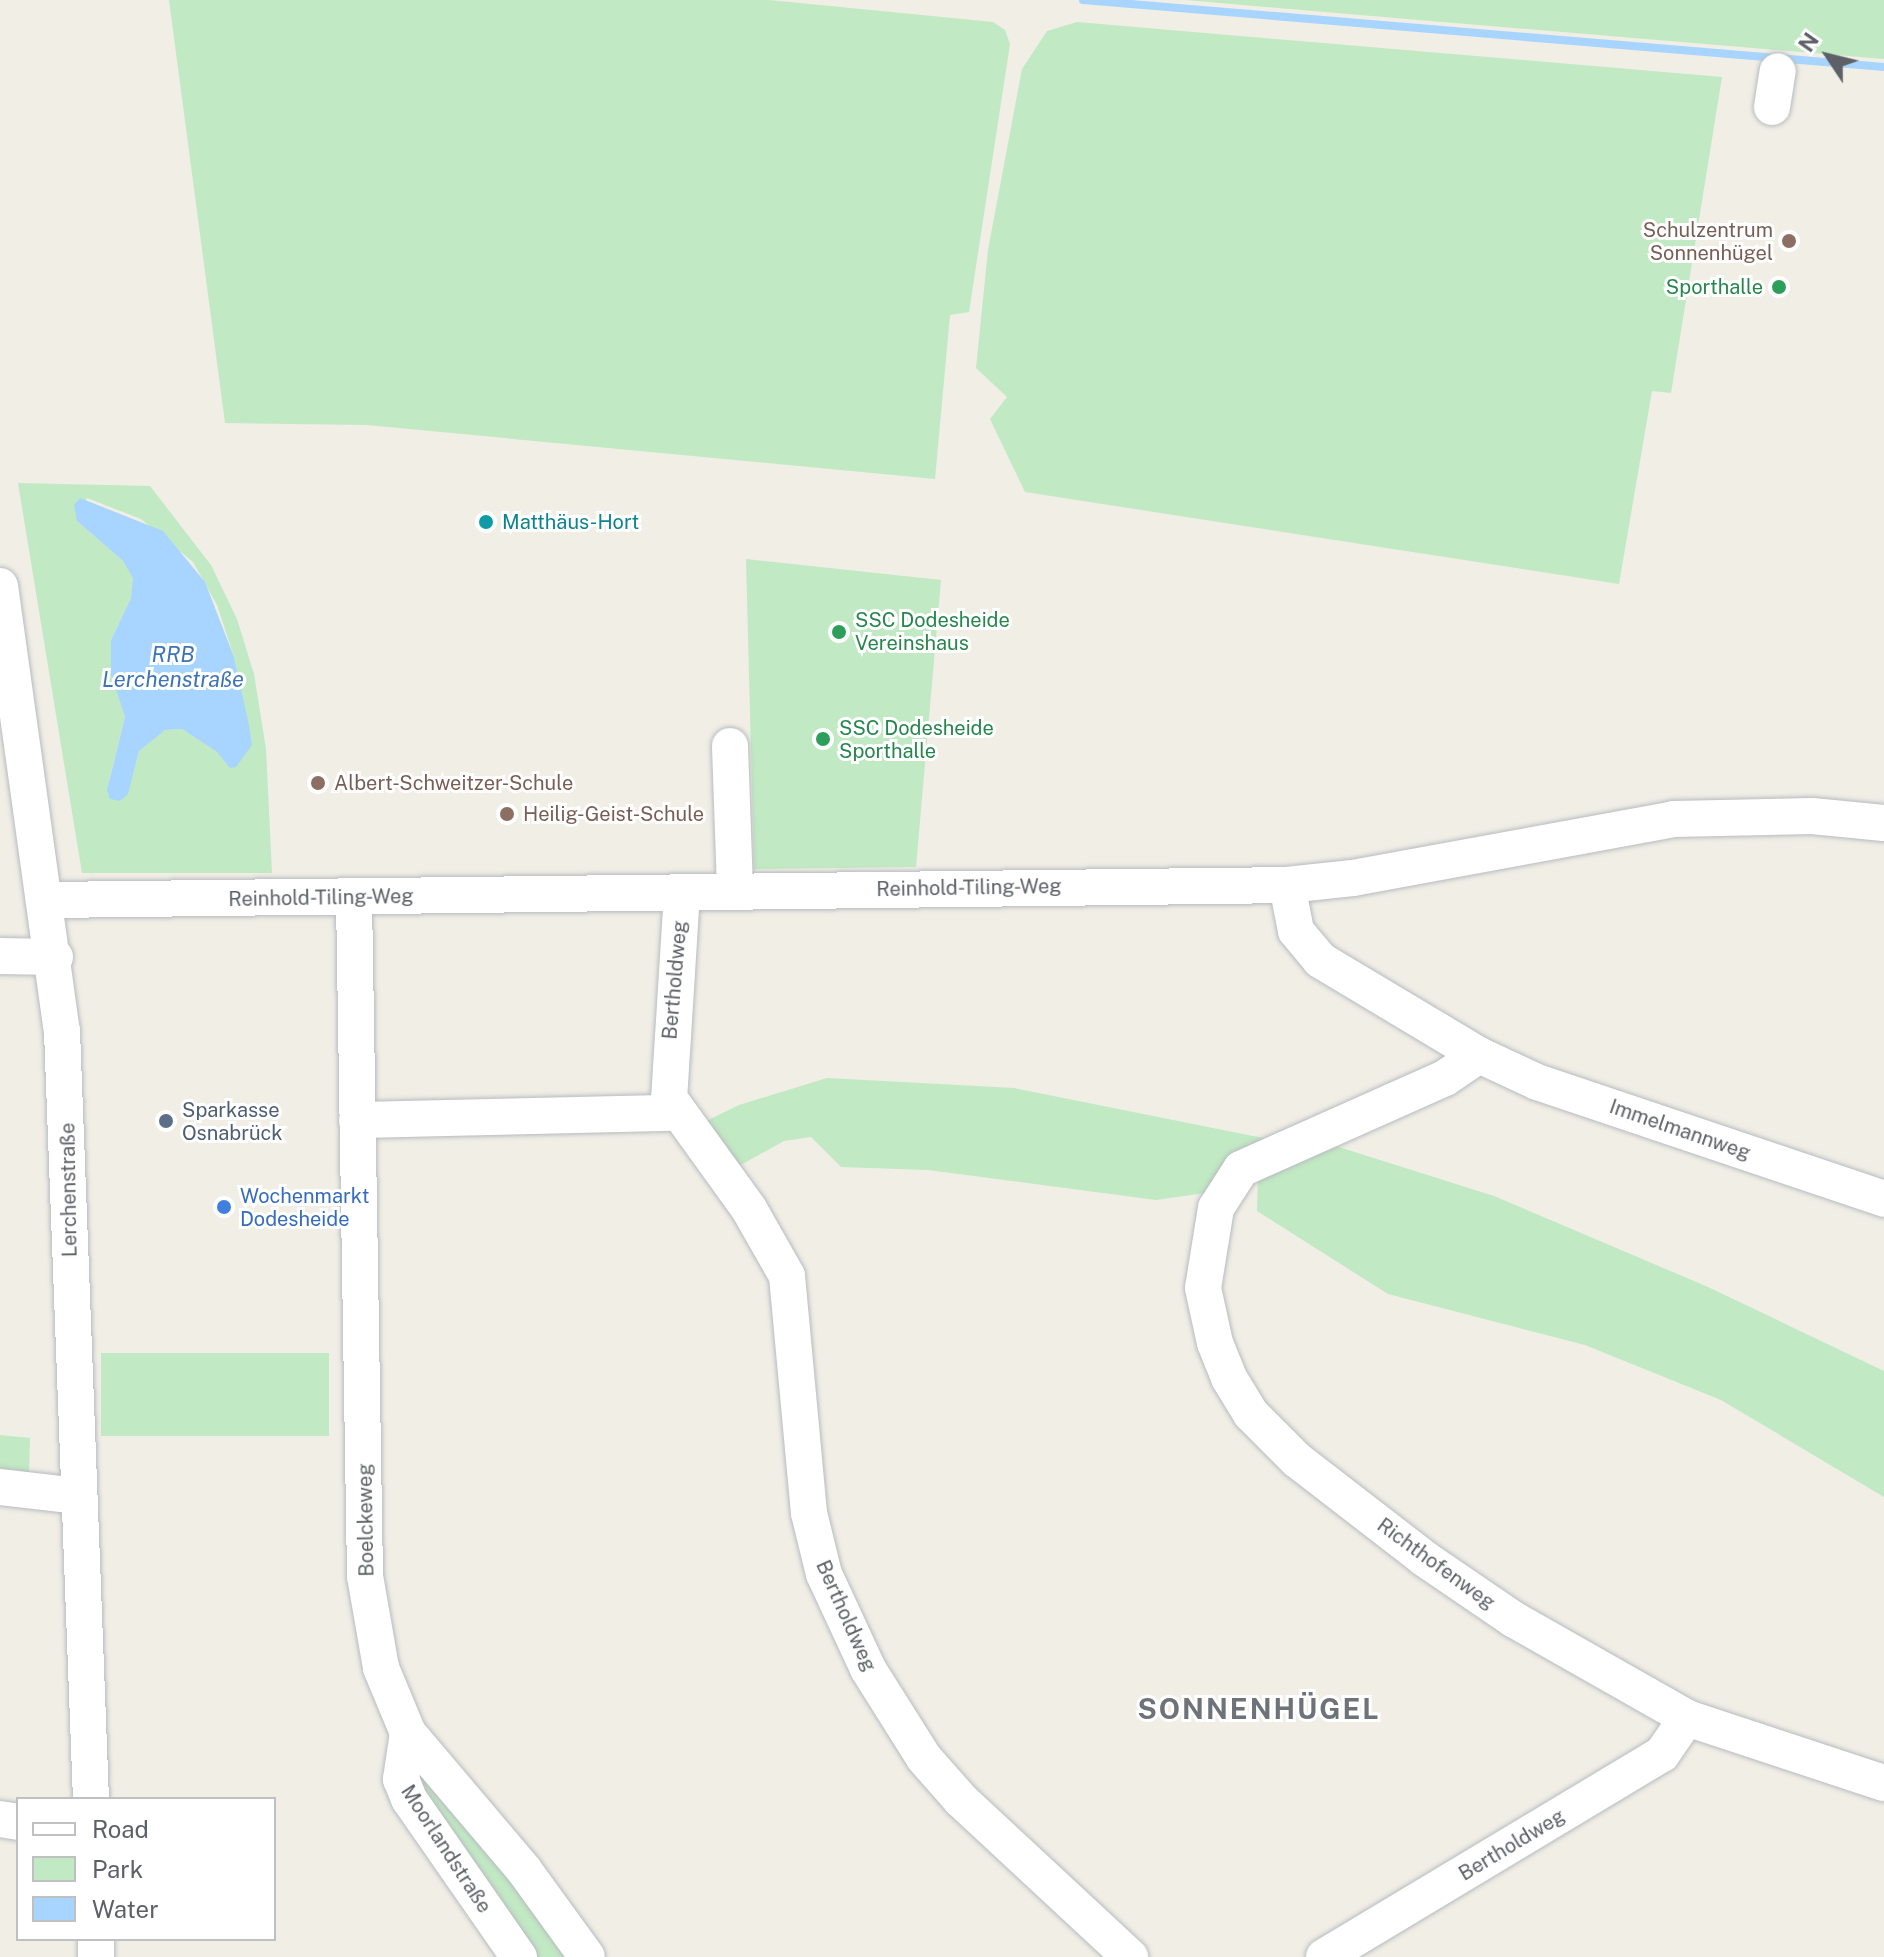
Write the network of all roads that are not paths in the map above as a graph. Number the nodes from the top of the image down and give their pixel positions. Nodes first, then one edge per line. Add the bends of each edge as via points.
1 (1778, 71) dead end
2 (1772, 107) dead end
3 (0, 586) edge
4 (730, 746) dead end
5 (1884, 823) edge
6 (1287, 885) junction
7 (735, 892) junction
8 (682, 893) junction
9 (354, 898) junction
10 (48, 900) junction
11 (0, 956) edge
12 (55, 957) junction
13 (1479, 1055) junction
14 (677, 1113) junction
15 (357, 1120) junction
16 (1884, 1199) edge
17 (0, 1487) edge
18 (78, 1496) junction
19 (1687, 1718) junction
20 (408, 1733) junction
21 (1884, 1783) edge
22 (91, 1797) edge
23 (519, 1957) edge
24 (587, 1957) edge
25 (1130, 1957) edge
26 (1324, 1957) edge

1 - 2 street
3 - 10 street, Lerchenstraße
4 - 7 street
5 - 6 street, Reinhold-Tiling-Weg via 1812,816 1673,819 1353,878
6 - 7 street, Reinhold-Tiling-Weg
6 - 13 street, Immelmannweg via 1296,931 1320,960
7 - 8 street, Reinhold-Tiling-Weg
8 - 9 street, Reinhold-Tiling-Weg
8 - 14 street, Bertholdweg via 666,1080
9 - 10 street, Reinhold-Tiling-Weg
9 - 15 street, Boelckeweg
10 - 12 street, Lerchenstraße
11 - 12 street
12 - 18 street, Lerchenstraße via 69,1135
13 - 16 street, Immelmannweg via 1537,1082
13 - 19 street, Richthofenweg via 1445,1078 1241,1169 1216,1208 1203,1288 1215,1343 1251,1414 1297,1460 1513,1619
14 - 15 street
14 - 25 street, Bertholdweg via 749,1209 787,1276 809,1513 824,1574 868,1669 899,1726 961,1800
15 - 20 street, Boelckeweg via 365,1576 381,1668
17 - 18 street
18 - 22 street, Lerchenstraße
19 - 21 street, Richthofenweg
19 - 26 street, Bertholdweg via 1662,1754
20 - 23 street, Moorlandstraße via 401,1779 409,1799
20 - 24 street, Boelckeweg via 524,1870

